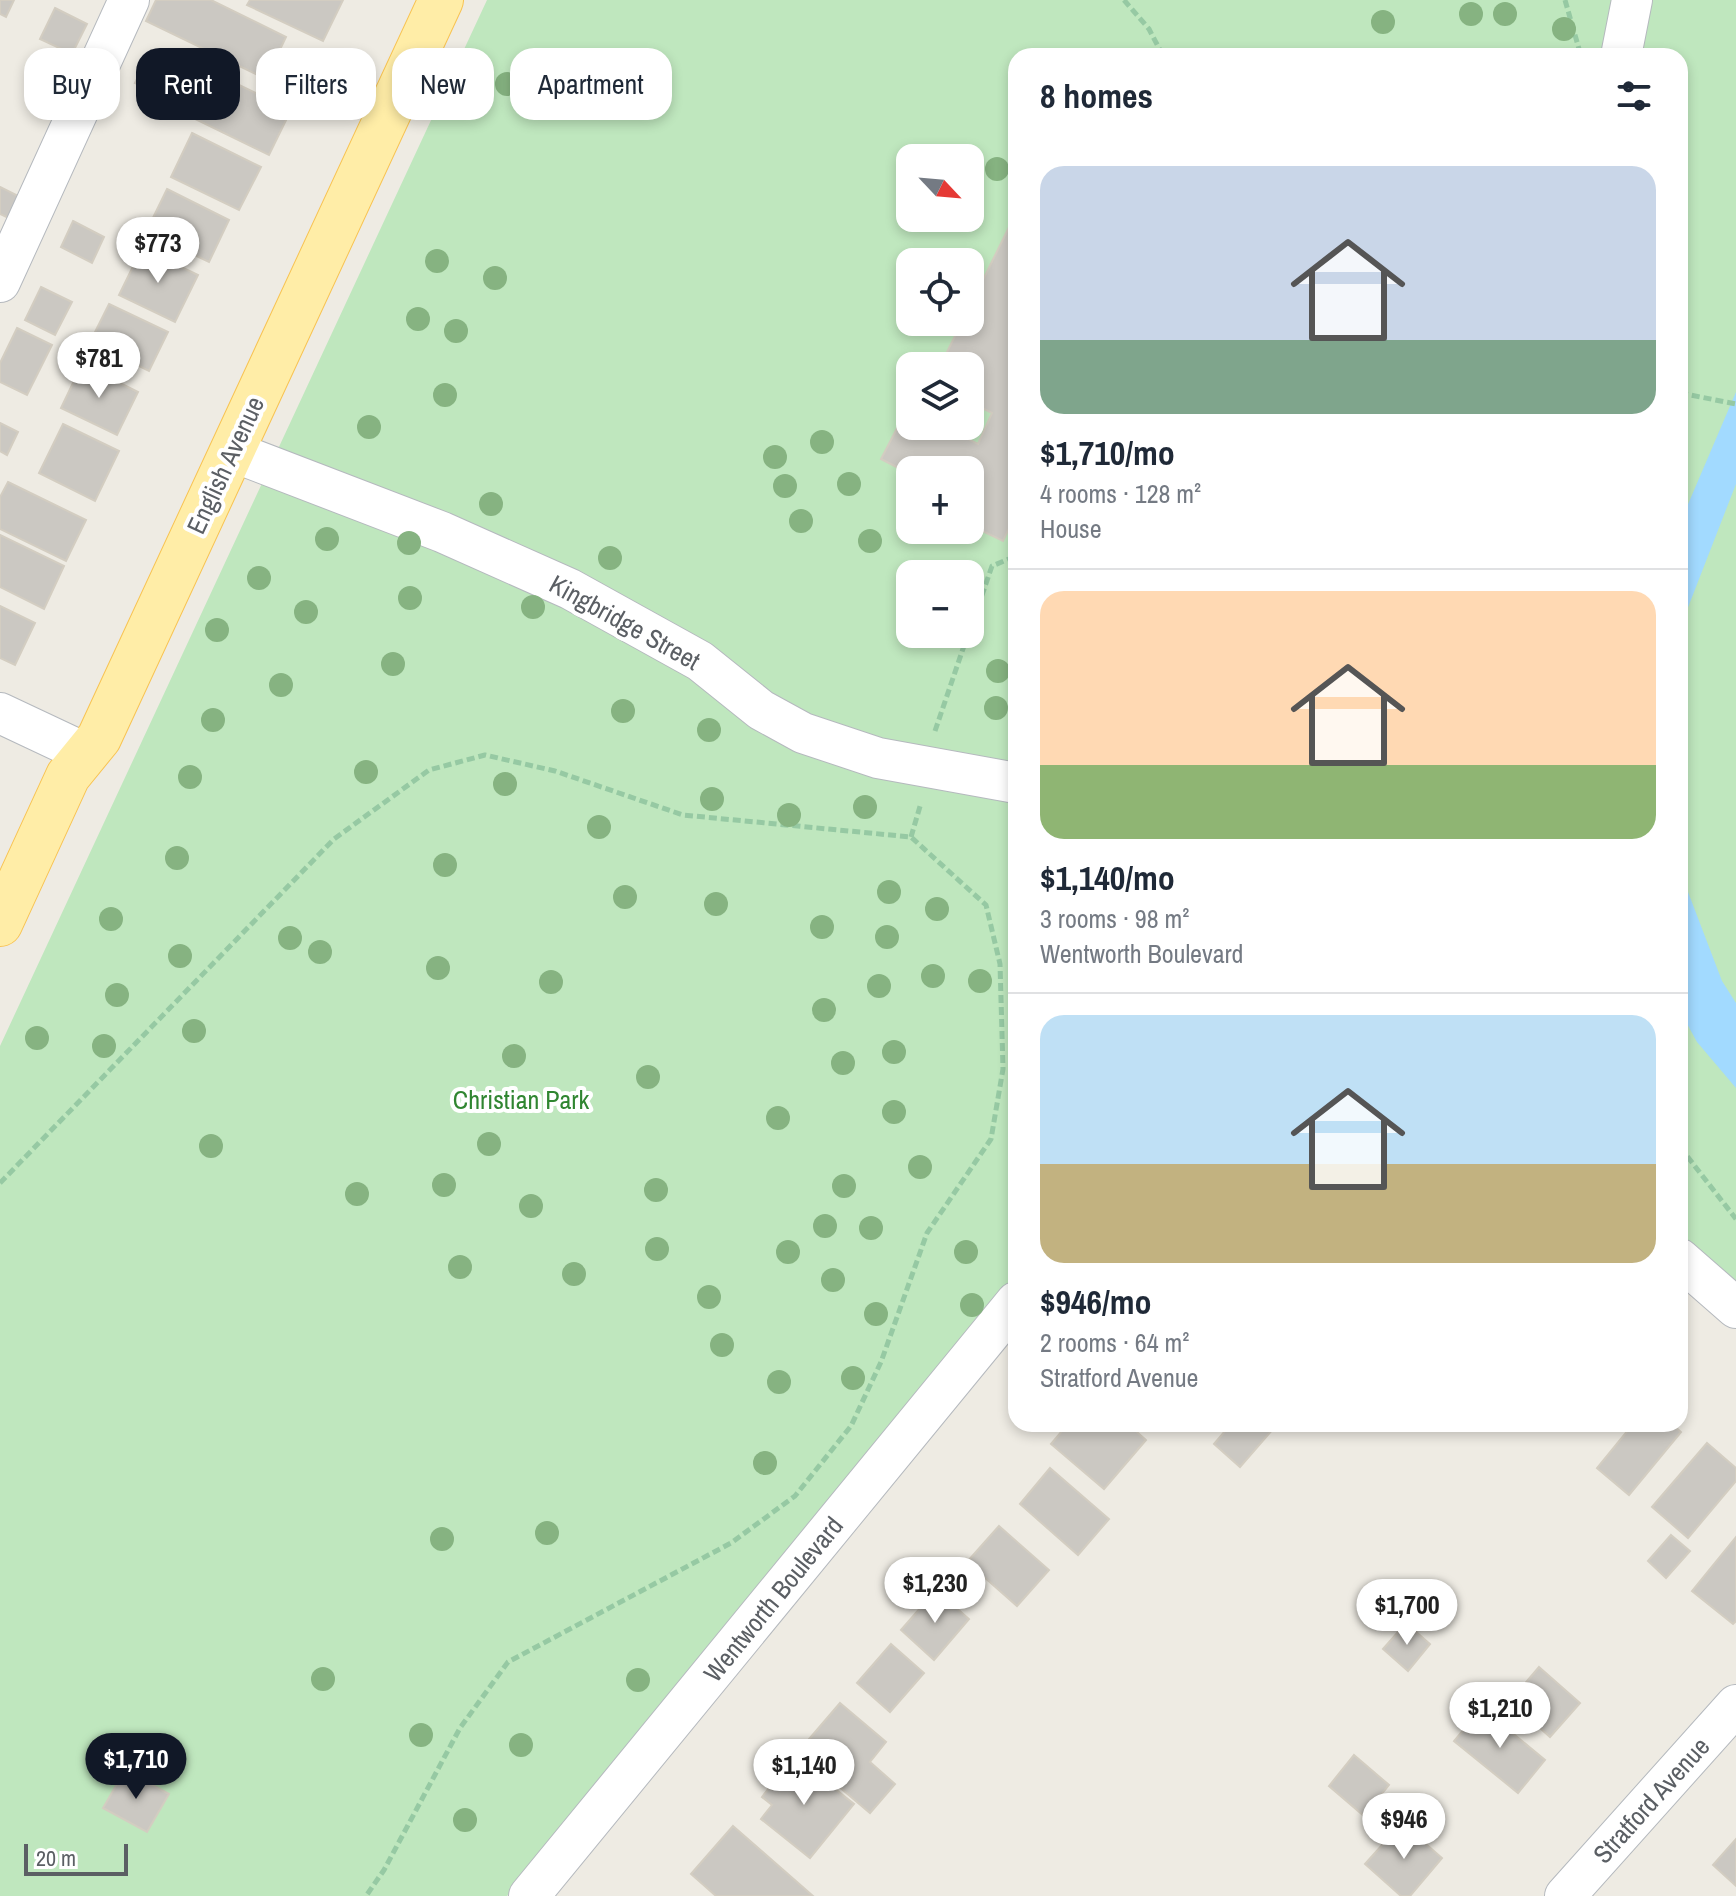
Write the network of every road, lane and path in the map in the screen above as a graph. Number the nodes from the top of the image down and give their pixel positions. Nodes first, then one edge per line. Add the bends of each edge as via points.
1 (129, 0) edge
2 (441, 0) edge
3 (1124, 0) edge
4 (1565, 0) edge
5 (1632, 0) edge
6 (1159, 48) edge
7 (1579, 48) edge
8 (1623, 48) edge
9 (0, 282) edge
10 (1688, 394) edge
11 (1736, 404) edge
12 (231, 451) junction
13 (1008, 559) edge
14 (984, 589) edge
15 (964, 648) edge
16 (0, 713) edge
17 (935, 732) dead end
18 (85, 753) junction
19 (1008, 782) edge
20 (923, 794) dead end
21 (911, 837) junction
22 (0, 924) edge
23 (1688, 1157) edge
24 (0, 1183) edge
25 (1736, 1219) edge
26 (1688, 1266) edge
27 (1736, 1308) edge
28 (1008, 1312) edge
29 (1733, 1713) edge
30 (366, 1896) edge
31 (529, 1896) edge
32 (1565, 1896) edge

1 - 9 street
2 - 12 main road, English Avenue
3 - 6 path
4 - 7 path
5 - 8 street
10 - 11 path
12 - 18 main road, English Avenue via 99,738
12 - 19 street, Kingbridge Street via 442,532 570,589 700,661 754,705 803,733 878,758
13 - 14 path via 992,566
15 - 17 path
16 - 18 street
18 - 22 main road, English Avenue via 68,776
20 - 21 path
21 - 24 path via 683,815 555,771 485,755 429,770 334,839
21 - 30 path via 986,905 1000,964 1003,1069 991,1139 927,1233 881,1362 851,1426 795,1496 731,1543 508,1662 460,1728
23 - 25 path
26 - 27 street
28 - 31 street, Wentworth Boulevard
29 - 32 street, Stratford Avenue

